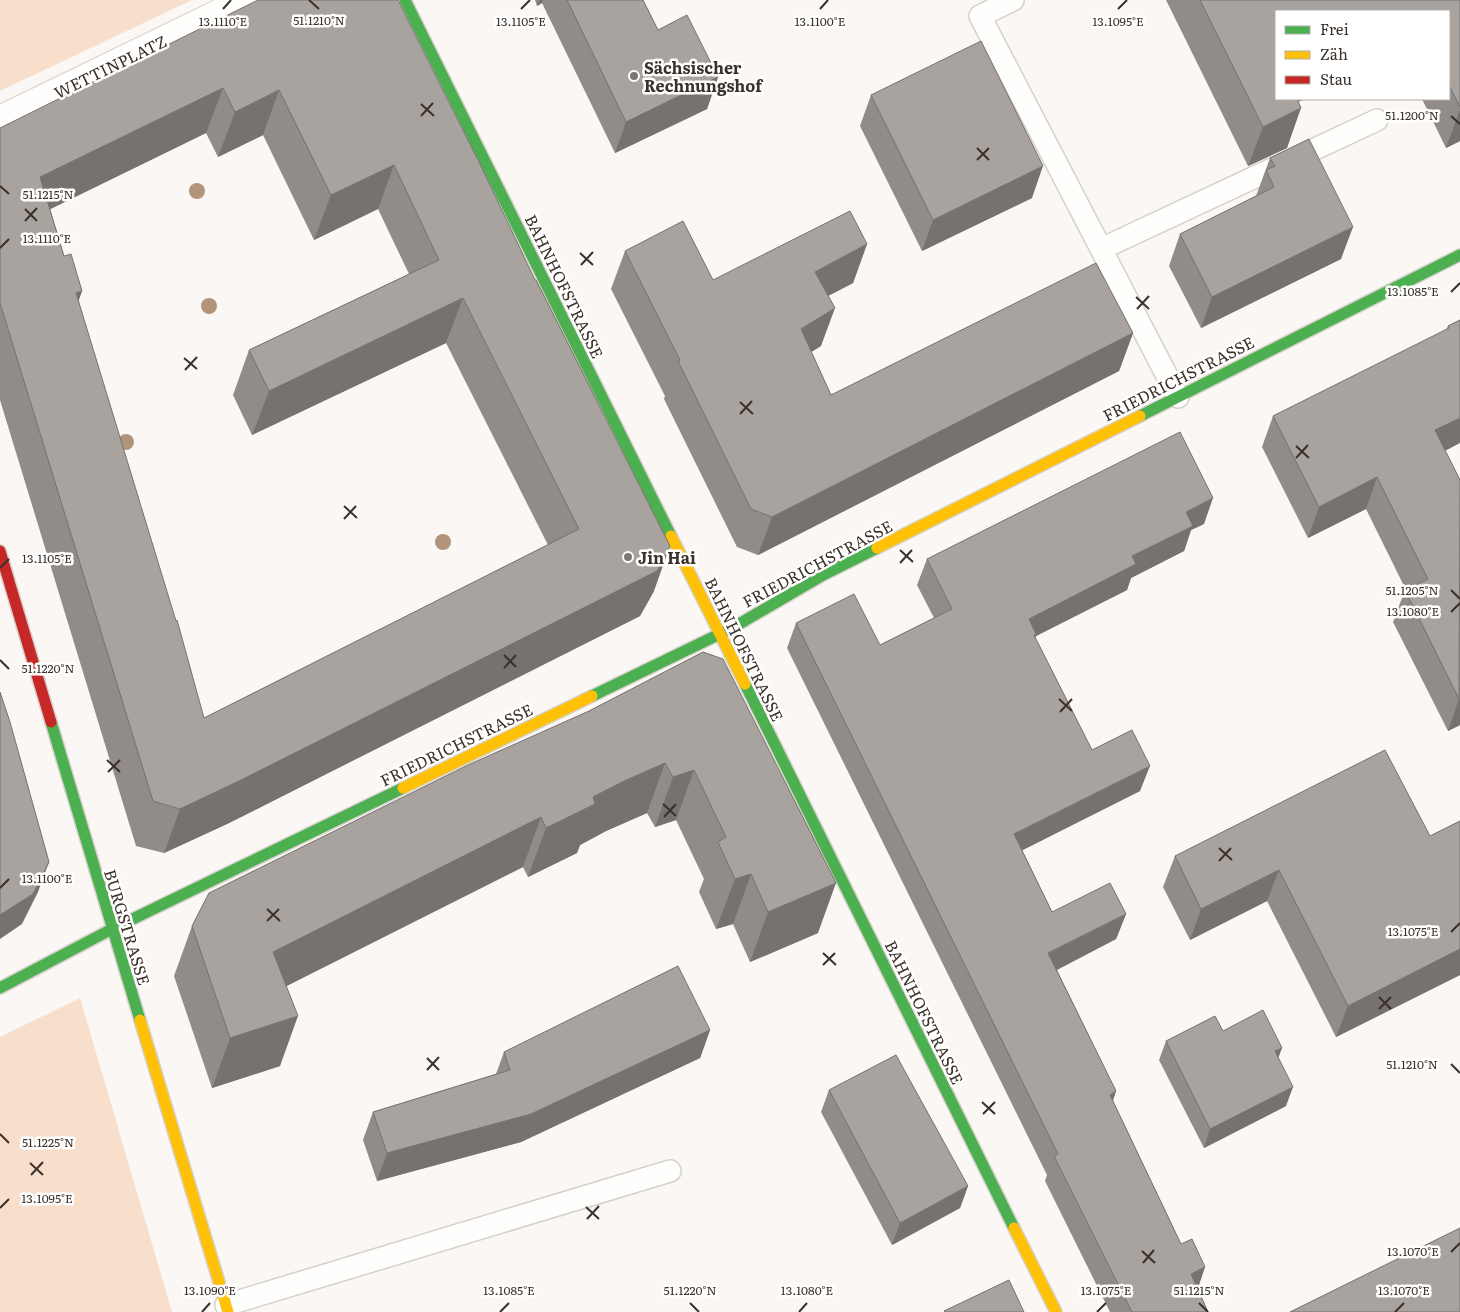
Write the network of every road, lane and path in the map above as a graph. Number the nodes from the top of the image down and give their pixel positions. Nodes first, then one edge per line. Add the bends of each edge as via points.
1 (247, 0) edge
2 (405, 0) edge
3 (1013, 0) edge
4 (975, 8) edge
5 (0, 120) edge
6 (1378, 120) dead end
7 (1101, 249) junction
8 (1460, 255) edge
9 (1178, 397) junction
10 (0, 551) edge
11 (719, 634) junction
12 (112, 929) junction
13 (0, 988) edge
14 (670, 1172) dead end
15 (227, 1309) edge
16 (1056, 1312) edge

1 - 5 street, WETTINPLATZ
2 - 11 main road, BAHNHOFSTRASSE
3 - 4 lane
4 - 7 lane
6 - 7 lane
7 - 9 lane
8 - 9 main road, FRIEDRICHSTRASSE
9 - 11 main road, FRIEDRICHSTRASSE via 823,576
10 - 12 main road, BURGSTRASSE
11 - 12 main road, FRIEDRICHSTRASSE
11 - 16 main road, BAHNHOFSTRASSE
12 - 13 main road, FRIEDRICHSTRASSE
12 - 15 main road, BURGSTRASSE
14 - 15 lane

